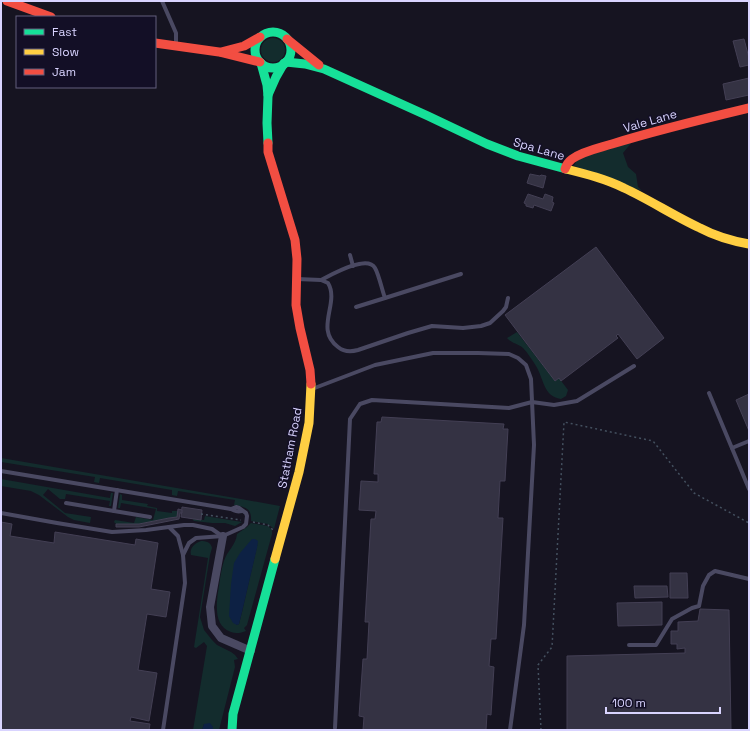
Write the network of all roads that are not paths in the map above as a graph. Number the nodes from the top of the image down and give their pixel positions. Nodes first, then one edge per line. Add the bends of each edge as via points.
1 (162, 1) edge
2 (12, 2) edge
3 (48, 16) edge
4 (260, 37) junction
5 (286, 39) junction
6 (156, 43) edge
7 (176, 46) junction
8 (219, 52) junction
9 (260, 62) junction
10 (285, 63) junction
11 (324, 69) junction
12 (268, 96) junction
13 (749, 108) edge
14 (565, 169) junction
15 (749, 244) edge
16 (350, 255) dead end
17 (353, 266) junction
18 (461, 274) dead end
19 (297, 279) junction
20 (321, 280) junction
21 (385, 298) junction
22 (508, 298) dead end
23 (356, 307) dead end
24 (634, 366) dead end
25 (311, 389) junction
26 (710, 393) dead end
27 (532, 402) junction
28 (749, 441) edge
29 (732, 448) junction
30 (1, 471) edge
31 (749, 488) edge
32 (117, 490) junction
33 (66, 503) dead end
34 (114, 511) junction
35 (1, 513) edge
36 (150, 517) dead end
37 (168, 527) junction
38 (223, 536) junction
39 (183, 555) junction
40 (749, 579) edge
41 (630, 645) dead end
42 (251, 650) junction
43 (334, 728) dead end
44 (163, 730) edge
45 (232, 730) edge
46 (510, 730) edge

1 - 7 lane via 176,33
2 - 3 street
4 - 5 street via 276,32
4 - 8 street via 244,46
4 - 9 street via 255,52
5 - 10 street via 290,53
5 - 11 street, Spa Lane
6 - 7 street
7 - 8 street
8 - 9 street
9 - 10 street via 270,67
9 - 12 street, Statham Road
10 - 11 street, Spa Lane via 300,62
10 - 12 street, Statham Road
11 - 14 street, Spa Lane via 487,144
12 - 19 street, Statham Road via 268,152 295,240
13 - 14 street, Vale Lane via 644,134 589,152 568,162
14 - 15 street, Spa Lane via 608,181 699,228
16 - 17 lane
17 - 20 lane
17 - 21 lane via 365,262 374,267
18 - 21 lane
19 - 20 lane
19 - 25 street, Statham Road via 296,305 310,370
20 - 22 lane via 328,283 331,289 328,333 340,349 352,352 432,326 468,328 490,323 506,307
21 - 23 lane
24 - 27 lane via 576,401 554,405
25 - 27 lane via 375,365 433,353 478,352 509,354 526,365 531,379
25 - 42 street, Statham Road via 309,423 299,472
26 - 29 lane
27 - 43 lane via 509,408 372,400 360,404 350,419
27 - 46 lane via 534,444 524,625
28 - 29 lane
29 - 31 lane
30 - 32 lane
32 - 34 lane
32 - 38 lane via 231,509 236,507 246,513 247,521 242,527
33 - 34 lane
34 - 36 lane
35 - 37 lane via 112,532
37 - 38 lane via 193,525 212,529
37 - 39 lane via 178,536
38 - 39 lane via 196,538
38 - 42 street via 210,608 212,626 221,638
39 - 44 lane via 186,583
40 - 41 lane via 715,572 709,575 703,586 699,606 672,619 656,644
42 - 45 street, Statham Road

